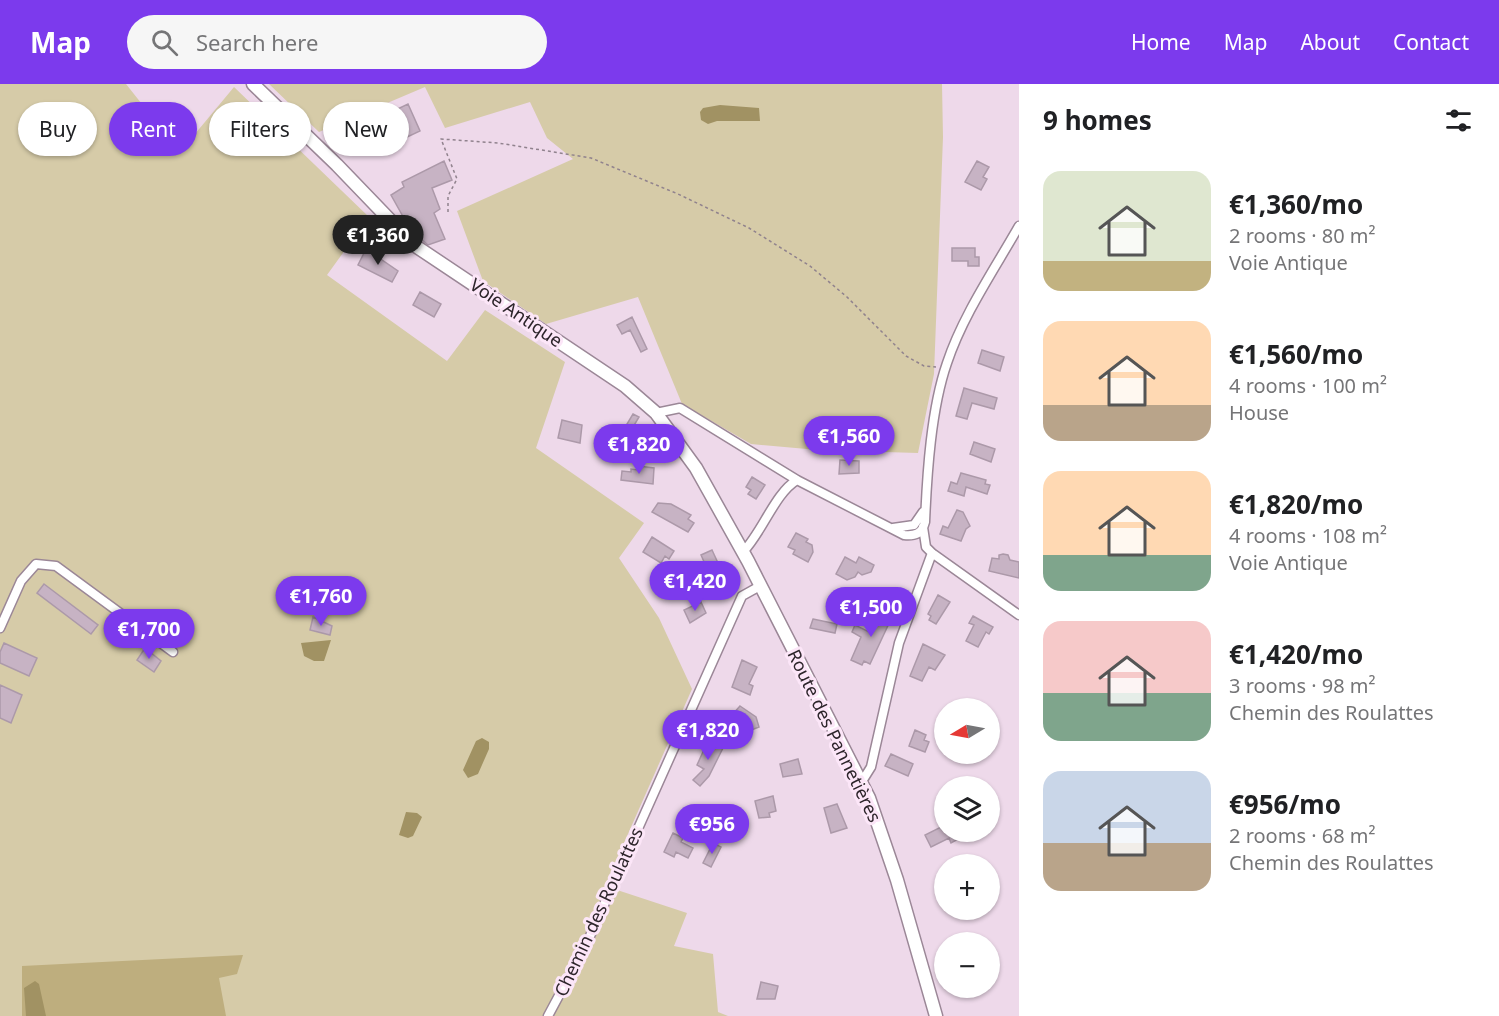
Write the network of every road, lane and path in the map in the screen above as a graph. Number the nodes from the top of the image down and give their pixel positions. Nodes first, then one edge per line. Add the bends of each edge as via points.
1 (253, 84) edge
2 (448, 212) dead end
3 (1019, 226) edge
4 (946, 368) junction
5 (656, 413) junction
6 (797, 480) junction
7 (926, 506) junction
8 (923, 527) junction
9 (893, 528) junction
10 (907, 535) junction
11 (929, 550) junction
12 (743, 552) junction
13 (749, 564) joint
14 (760, 586) junction
15 (1019, 615) edge
16 (0, 628) edge
17 (173, 652) dead end
18 (861, 783) junction
19 (548, 1016) edge
20 (936, 1016) edge

1 - 5 street, Voie Antique via 414,245 625,386
2 - 4 path via 448,196 457,179 441,139 498,143 591,158 749,228 810,266 848,297 906,356 924,366
3 - 4 street via 964,324
4 - 7 street via 934,426
5 - 6 street via 680,408
5 - 12 street, Voie Antique via 696,468
6 - 9 street
6 - 12 street via 787,486 757,538
7 - 8 street
7 - 9 street via 922,518 914,525
8 - 10 street via 914,536
8 - 11 street
9 - 10 street
10 - 11 street
11 - 15 street
11 - 18 street via 899,642 871,767
12 - 13 street, Voie Antique
13 - 14 street, Route des Pannetières
14 - 18 street, Route des Pannetières
14 - 19 street, Chemin des Roulattes via 742,596 586,945
16 - 17 street via 21,581 36,564 56,566
18 - 20 street, Route des Pannetières via 897,880

